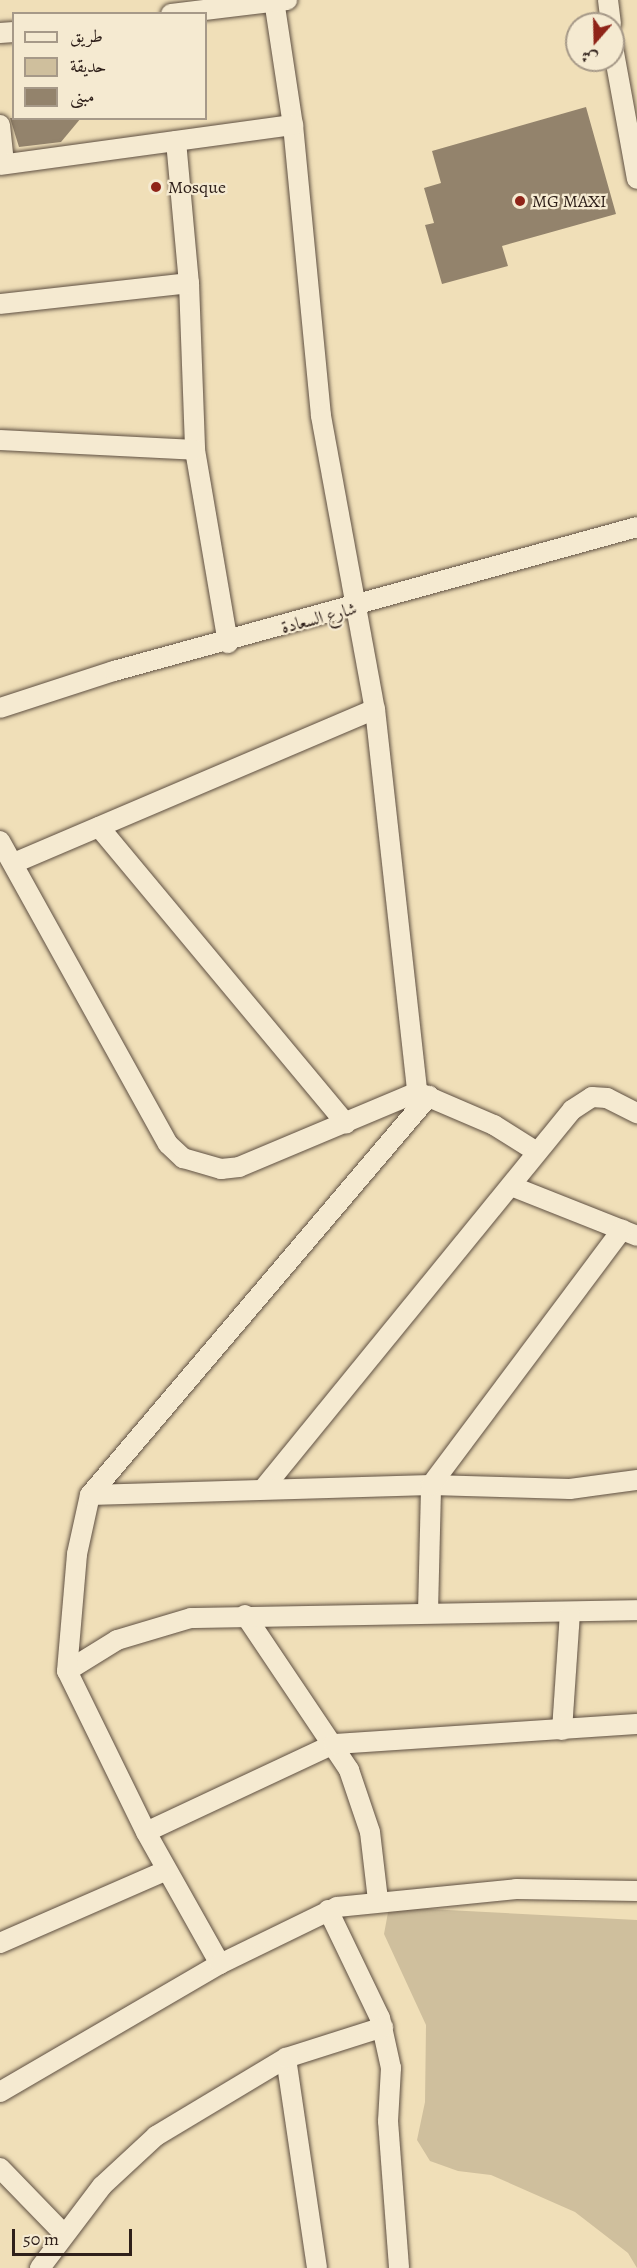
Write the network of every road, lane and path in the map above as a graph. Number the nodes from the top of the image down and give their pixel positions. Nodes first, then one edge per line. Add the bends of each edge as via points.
1 (278, 0) edge
2 (186, 12) edge
3 (616, 72) edge
4 (0, 125) edge
5 (293, 125) junction
6 (176, 141) junction
7 (2, 165) edge
8 (637, 178) edge
9 (189, 283) junction
10 (0, 304) edge
11 (0, 440) edge
12 (195, 450) junction
13 (637, 527) edge
14 (360, 607) junction
15 (228, 643) junction
16 (0, 708) edge
17 (375, 709) junction
18 (99, 827) junction
19 (0, 841) edge
20 (14, 863) junction
21 (423, 1094) junction
22 (637, 1113) edge
23 (346, 1123) junction
24 (537, 1152) junction
25 (511, 1186) junction
26 (630, 1233) edge
27 (637, 1480) edge
28 (431, 1485) junction
29 (263, 1489) junction
30 (90, 1495) junction
31 (637, 1610) edge
32 (428, 1612) junction
33 (570, 1614) junction
34 (245, 1615) junction
35 (67, 1671) junction
36 (637, 1724) edge
37 (562, 1730) junction
38 (334, 1744) junction
39 (146, 1832) junction
40 (167, 1870) junction
41 (637, 1891) edge
42 (378, 1900) junction
43 (328, 1910) junction
44 (0, 1943) edge
45 (220, 1964) junction
46 (383, 2027) junction
47 (286, 2058) junction
48 (0, 2092) edge
49 (0, 2168) edge
50 (63, 2233) junction
51 (40, 2268) edge
52 (317, 2268) edge
53 (399, 2268) edge

1 - 2 street
1 - 5 street
3 - 8 street
4 - 7 street
5 - 6 street
5 - 14 street via 321,416
6 - 7 street
6 - 9 street
9 - 10 street
9 - 12 street
11 - 12 street
12 - 15 street
13 - 14 street, شارع السعادة
14 - 15 street, شارع السعادة
14 - 17 street
15 - 16 street, شارع السعادة via 114,671
17 - 18 street
17 - 21 street
18 - 20 street
18 - 23 street
19 - 20 street
20 - 23 street via 168,1144 183,1158 221,1169 239,1167
21 - 23 street
21 - 24 street via 494,1125
21 - 30 street
22 - 24 street via 607,1098 592,1097 572,1110
24 - 25 street
25 - 26 street
25 - 29 street
26 - 28 street
27 - 28 street via 570,1489
28 - 29 street
28 - 32 street
29 - 30 street
30 - 35 street via 73,1585
31 - 33 street
32 - 33 street
32 - 34 street
33 - 37 street
34 - 35 street via 155,1626 117,1641
34 - 38 street
35 - 39 street
36 - 37 street
37 - 38 street
38 - 39 street
38 - 42 street via 362,1798
39 - 40 street
40 - 44 street
40 - 45 street
41 - 42 street via 516,1889
42 - 43 street
43 - 45 street
43 - 46 street
45 - 48 street
46 - 47 street
46 - 53 street via 391,2068 388,2121
47 - 50 street via 156,2136 102,2186
47 - 52 street
49 - 50 street
50 - 51 street

